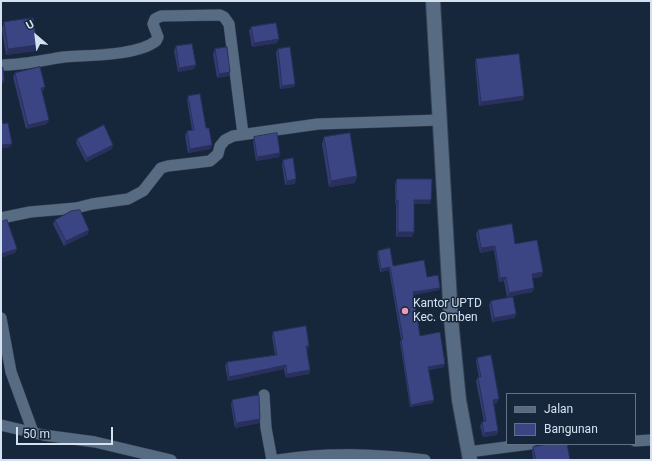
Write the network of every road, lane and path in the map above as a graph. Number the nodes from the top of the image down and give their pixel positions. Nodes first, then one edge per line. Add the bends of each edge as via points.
1 (433, 1) edge
2 (3, 65) dead end
3 (440, 120) junction
4 (243, 134) junction
5 (1, 218) edge
6 (1, 318) edge
7 (264, 395) dead end
8 (1, 425) edge
9 (33, 432) junction
10 (651, 440) edge
11 (636, 441) edge
12 (525, 445) edge
13 (469, 456) edge
14 (171, 460) edge
15 (272, 460) edge
16 (278, 460) edge
17 (425, 460) edge

1 - 3 street
2 - 4 street via 104,55 140,48 158,38 153,24 155,19 161,16 220,15 229,24
3 - 4 street via 318,124
3 - 13 street via 451,319 459,400
4 - 5 street via 225,140 218,154 210,161 161,168 144,191 128,199
6 - 9 street via 11,372
7 - 15 street
8 - 9 street
9 - 14 street via 95,442
10 - 11 street
12 - 13 street
16 - 17 street via 344,453

